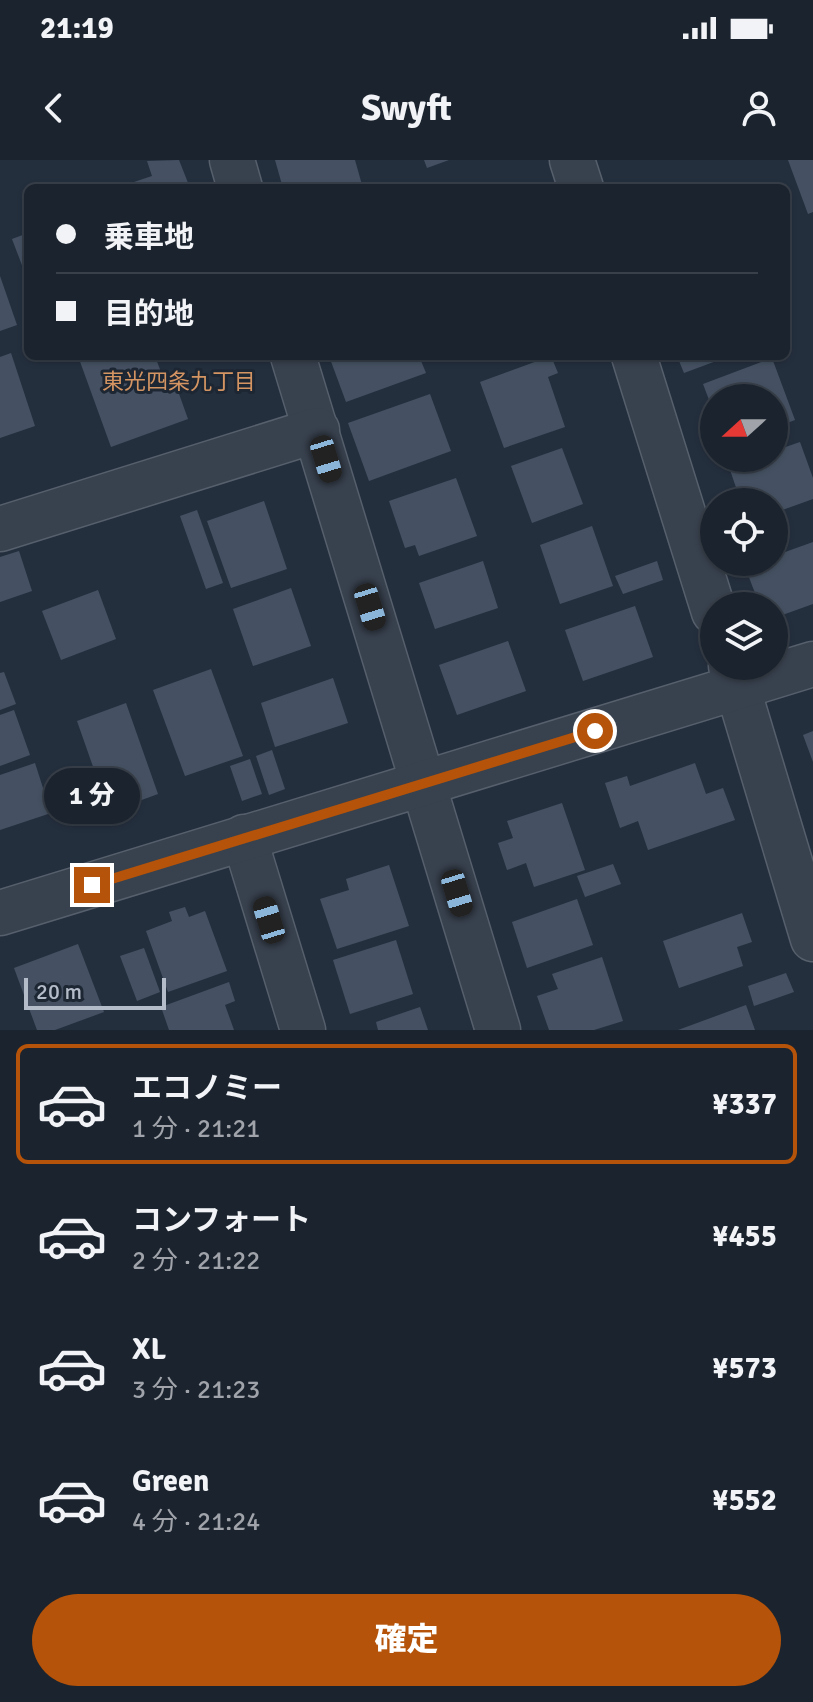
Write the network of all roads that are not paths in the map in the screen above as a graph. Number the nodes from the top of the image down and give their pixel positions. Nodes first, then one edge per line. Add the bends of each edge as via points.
1 (232, 160) edge
2 (572, 160) edge
3 (239, 184) edge
4 (580, 184) edge
5 (294, 360) edge
6 (635, 360) edge
7 (317, 430) junction
8 (0, 529) edge
9 (708, 592) edge
10 (813, 664) edge
11 (788, 668) edge
12 (722, 680) edge
13 (735, 680) edge
14 (424, 783) junction
15 (244, 837) junction
16 (0, 913) edge
17 (813, 939) edge
18 (303, 1030) edge
19 (498, 1030) edge

1 - 3 street
2 - 4 street
5 - 7 street
6 - 9 street
7 - 8 street
7 - 14 street
10 - 11 street
12 - 14 street
13 - 17 street
14 - 15 street
14 - 19 street
15 - 16 street
15 - 18 street

